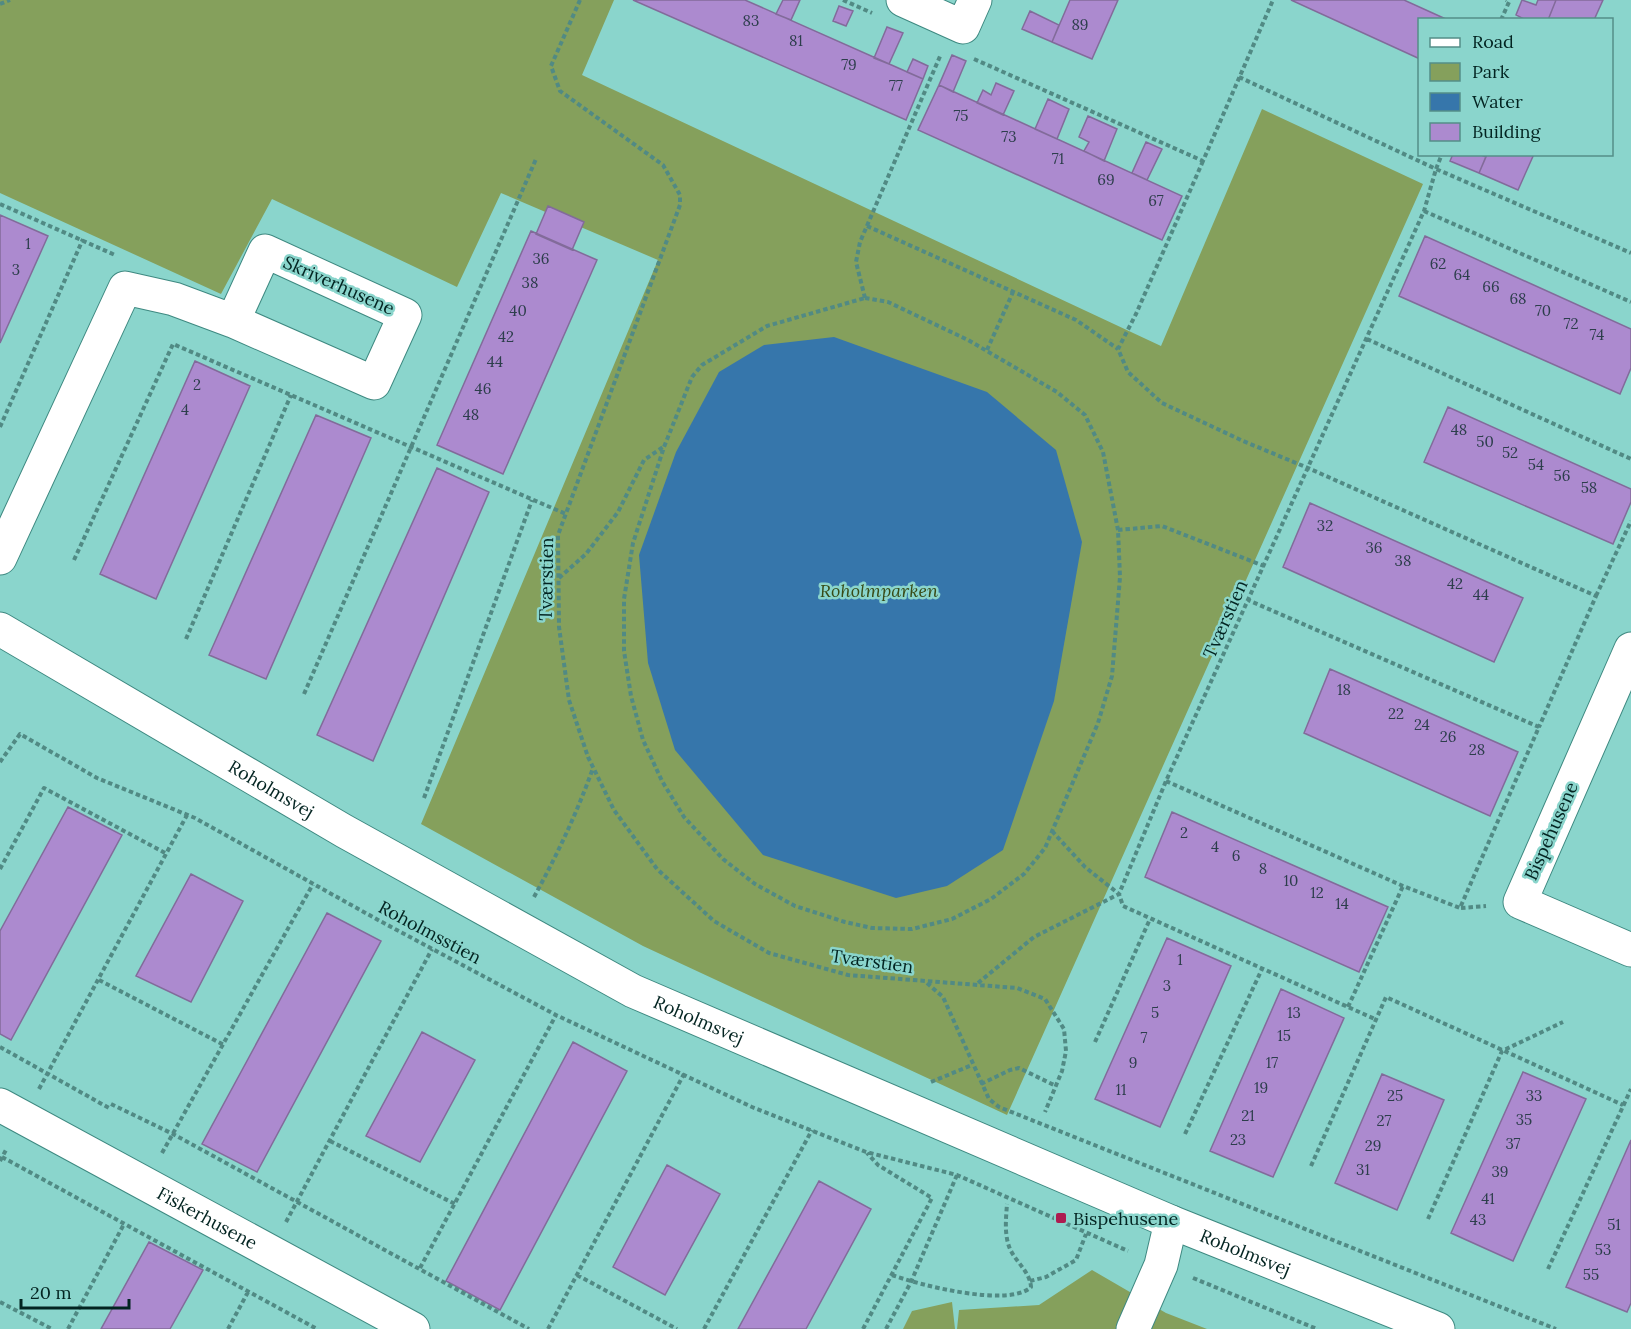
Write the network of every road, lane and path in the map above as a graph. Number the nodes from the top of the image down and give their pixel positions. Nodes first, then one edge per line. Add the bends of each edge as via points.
1 (10, 0) edge
2 (580, 0) edge
3 (843, 0) edge
4 (903, 0) edge
5 (1273, 0) edge
6 (1508, 0) edge
7 (0, 4) edge
8 (874, 14) dead end
9 (1502, 18) edge
10 (958, 23) edge
11 (1239, 77) junction
12 (1441, 156) edge
13 (536, 159) dead end
14 (1203, 160) junction
15 (1436, 169) junction
16 (0, 204) edge
17 (1424, 212) junction
18 (867, 226) junction
19 (82, 239) junction
20 (1631, 253) edge
21 (122, 259) dead end
22 (1013, 292) junction
23 (865, 298) junction
24 (1631, 302) edge
25 (233, 321) junction
26 (1366, 339) junction
27 (1118, 349) junction
28 (987, 350) junction
29 (291, 395) junction
30 (0, 427) edge
31 (410, 447) junction
32 (664, 447) junction
33 (1631, 459) edge
34 (1308, 468) junction
35 (532, 500) junction
36 (566, 514) junction
37 (1631, 521) edge
38 (1118, 530) junction
39 (0, 558) edge
40 (74, 560) dead end
41 (1264, 566) junction
42 (559, 578) junction
43 (1596, 596) junction
44 (1248, 600) junction
45 (0, 629) edge
46 (186, 639) dead end
47 (1631, 649) edge
48 (304, 694) dead end
49 (1539, 727) junction
50 (0, 762) edge
51 (593, 767) junction
52 (1166, 781) junction
53 (424, 798) dead end
54 (188, 815) junction
55 (1052, 831) junction
56 (167, 854) junction
57 (0, 869) edge
58 (313, 884) junction
59 (1403, 886) junction
60 (1119, 894) junction
61 (1150, 919) junction
62 (516, 926) junction
63 (432, 949) junction
64 (1631, 950) edge
65 (1263, 969) junction
66 (99, 980) junction
67 (927, 982) junction
68 (977, 984) junction
69 (1348, 1007) junction
70 (556, 1015) junction
71 (1377, 1020) junction
72 (1563, 1022) dead end
73 (1095, 1042) dead end
74 (224, 1045) junction
75 (0, 1047) edge
76 (1502, 1051) junction
77 (48, 1073) junction
78 (684, 1074) junction
79 (981, 1084) junction
80 (1056, 1086) junction
81 (1631, 1089) edge
82 (1623, 1105) junction
83 (12, 1112) edge
84 (1045, 1112) dead end
85 (812, 1130) junction
86 (173, 1134) junction
87 (1185, 1134) dead end
88 (330, 1141) junction
89 (866, 1152) junction
90 (1, 1158) edge
91 (1311, 1166) dead end
92 (297, 1202) junction
93 (455, 1204) junction
94 (1007, 1204) dead end
95 (1428, 1219) dead end
96 (1171, 1222) junction
97 (124, 1224) junction
98 (1086, 1234) dead end
99 (271, 1252) junction
100 (420, 1268) junction
101 (1548, 1269) dead end
102 (577, 1275) junction
103 (892, 1275) junction
104 (1030, 1281) junction
105 (911, 1282) junction
106 (248, 1292) junction
107 (0, 1302) edge
108 (52, 1329) edge
109 (68, 1329) edge
110 (228, 1329) edge
111 (317, 1329) edge
112 (413, 1329) edge
113 (530, 1329) edge
114 (548, 1329) edge
115 (677, 1329) edge
116 (704, 1329) edge
117 (863, 1329) edge
118 (886, 1329) edge
119 (1133, 1329) edge
120 (1438, 1329) edge
121 (1556, 1329) edge

1 - 7 path
2 - 36 path, Tværstien via 551,66 560,91 663,165 680,195 680,205
3 - 8 path
4 - 10 street
5 - 11 path
6 - 9 path
10 - 14 path
10 - 18 path
11 - 14 path
11 - 15 path
12 - 15 path, Tværstien
13 - 31 path
14 - 27 path
15 - 17 path, Tværstien
15 - 20 path
16 - 19 path
17 - 24 path
17 - 26 path, Tværstien
18 - 22 path
18 - 23 path via 856,262
19 - 21 path
19 - 30 path
22 - 27 path via 1076,320
22 - 28 path
23 - 28 path via 888,302
23 - 32 path via 767,326 702,365 692,376
25 - 25 street, Skriverhusene via 374,383 405,315 265,251
25 - 39 street, Skriverhusene via 174,299 125,288
26 - 33 path
26 - 34 path, Tværstien
27 - 34 path via 1128,372 1162,402
28 - 38 path via 1057,392 1085,415 1103,452
29 - 31 path
29 - 40 path via 173,344
29 - 46 path
31 - 35 path
31 - 48 path
32 - 42 path via 645,460 618,512 586,554
32 - 55 path via 633,543 624,599 624,651 631,696 652,761 684,817 723,859 755,884 795,906 872,928 912,929 952,919 991,898 1024,873 1045,848
34 - 41 path, Tværstien
34 - 43 path
35 - 36 path
35 - 53 path
36 - 42 path, Tværstien via 558,535
37 - 43 path
38 - 41 path via 1162,526
38 - 55 path via 1120,577 1112,676 1098,723
41 - 44 path, Tværstien
42 - 51 path, Tværstien via 559,627 569,700
43 - 49 path
44 - 49 path
44 - 52 path, Tværstien
45 - 62 street, Roholmsvej via 344,831
47 - 64 street, Bispehusene via 1520,902
49 - 59 path via 1460,908
50 - 54 path, Roholmsstien via 20,734 97,778
51 - 62 path via 578,811
51 - 67 path, Tværstien via 614,810 657,869 714,921 769,953 848,975
52 - 59 path
52 - 60 path, Tværstien
54 - 56 path
54 - 58 path, Roholmsstien
55 - 60 path via 1085,867
56 - 57 path via 44,788
56 - 66 path
58 - 63 path, Roholmsstien
58 - 74 path
59 - 69 path
60 - 61 path via 1123,906
60 - 68 path via 1034,937
61 - 65 path
61 - 73 path
62 - 96 street, Roholmsvej via 633,991
63 - 70 path, Roholmsstien
63 - 88 path
65 - 69 path
65 - 87 path
66 - 74 path
66 - 77 path
67 - 68 path, Tværstien
67 - 79 path via 943,997
68 - 80 path, Tværstien via 1017,988 1045,999 1064,1029 1066,1051
69 - 71 path
70 - 78 path, Roholmsstien
70 - 93 path
71 - 76 path via 1386,997
71 - 91 path
72 - 76 path
74 - 86 path
75 - 77 path
76 - 82 path
76 - 95 path
77 - 83 path
77 - 86 path
78 - 85 path, Roholmsstien
78 - 102 path
79 - 80 path via 1019,1068
79 - 121 path via 999,1107 1024,1118
80 - 84 path, Tværstien
81 - 82 path
82 - 101 path
83 - 90 path
83 - 99 street, Fiskerhusene
85 - 89 path, Roholmsstien
85 - 116 path
86 - 92 path
88 - 92 path
88 - 93 path
89 - 103 path via 878,1165 932,1198
89 - 105 path via 957,1175
90 - 97 path
92 - 99 path
92 - 100 path
93 - 100 path
94 - 104 path via 1007,1240
96 - 119 street via 1161,1265
96 - 120 street, Roholmsvej
97 - 106 path
97 - 109 path
98 - 104 path via 1076,1260 1046,1277
99 - 112 street, Fiskerhusene
100 - 113 path
102 - 114 path
102 - 115 path
103 - 105 path
103 - 117 path
104 - 105 path via 1031,1287 1012,1296
105 - 118 path
106 - 110 path
106 - 111 path
107 - 108 path

